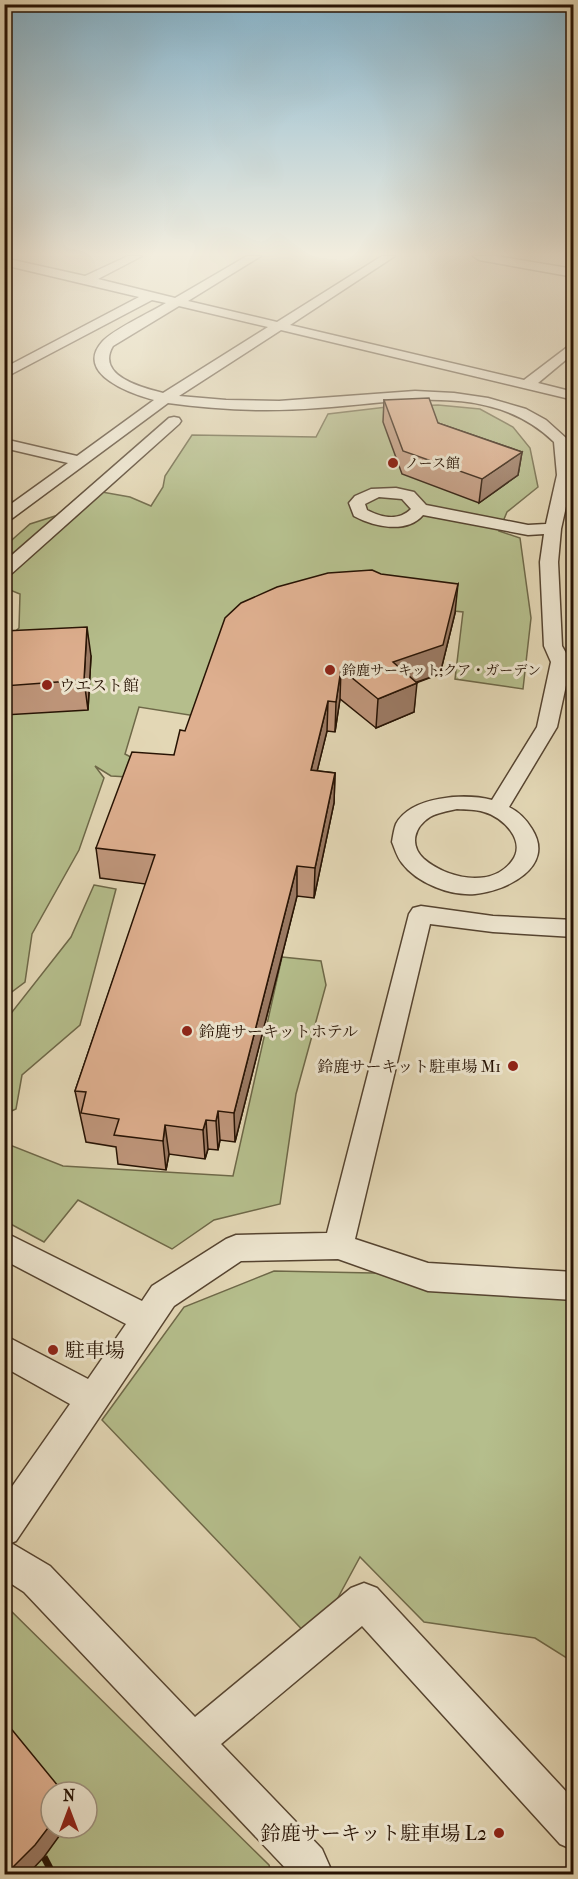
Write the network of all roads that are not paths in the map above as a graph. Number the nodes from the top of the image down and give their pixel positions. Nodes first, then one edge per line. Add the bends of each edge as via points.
1 (60, 344) edge
2 (107, 344) edge
3 (253, 344) edge
4 (350, 344) edge
5 (573, 346) edge
6 (4, 374) edge
7 (527, 385) junction
8 (573, 396) edge
9 (164, 400) junction
10 (174, 421) dead end
11 (567, 436) edge
12 (4, 443) edge
13 (80, 461) junction
14 (419, 509) dead end
15 (4, 517) edge
16 (553, 529) junction
17 (4, 571) edge
18 (567, 666) edge
19 (497, 809) junction
20 (454, 884) junction
21 (421, 914) junction
22 (573, 929) edge
23 (4, 1245) edge
24 (338, 1246) junction
25 (573, 1286) edge
26 (147, 1319) junction
27 (4, 1350) edge
28 (93, 1399) junction
29 (4, 1529) edge
30 (4, 1558) edge
31 (193, 1743) junction
32 (573, 1830) edge
33 (313, 1875) edge

1 - 6 lane
2 - 9 lane via 101,357 108,374 123,386
3 - 9 lane
4 - 7 lane
5 - 7 lane
7 - 8 lane
9 - 11 lane via 300,405 422,395 455,397 495,403
9 - 13 lane
10 - 17 lane
11 - 16 lane
12 - 13 lane
13 - 15 lane
14 - 16 lane via 528,530
16 - 18 lane via 549,562 553,646
18 - 19 lane via 547,727
19 - 20 lane via 524,832 528,846 525,860 515,873 500,880 481,885
19 - 20 lane via 456,802 427,808 408,822 402,834 403,848 410,860 422,872
20 - 21 lane
21 - 22 lane
21 - 24 lane
23 - 26 lane
24 - 25 lane via 428,1277
24 - 26 lane via 236,1248 163,1296
26 - 28 lane
27 - 28 lane
28 - 29 lane
30 - 31 lane via 37,1579
31 - 32 lane via 364,1600
31 - 33 lane via 308,1863

